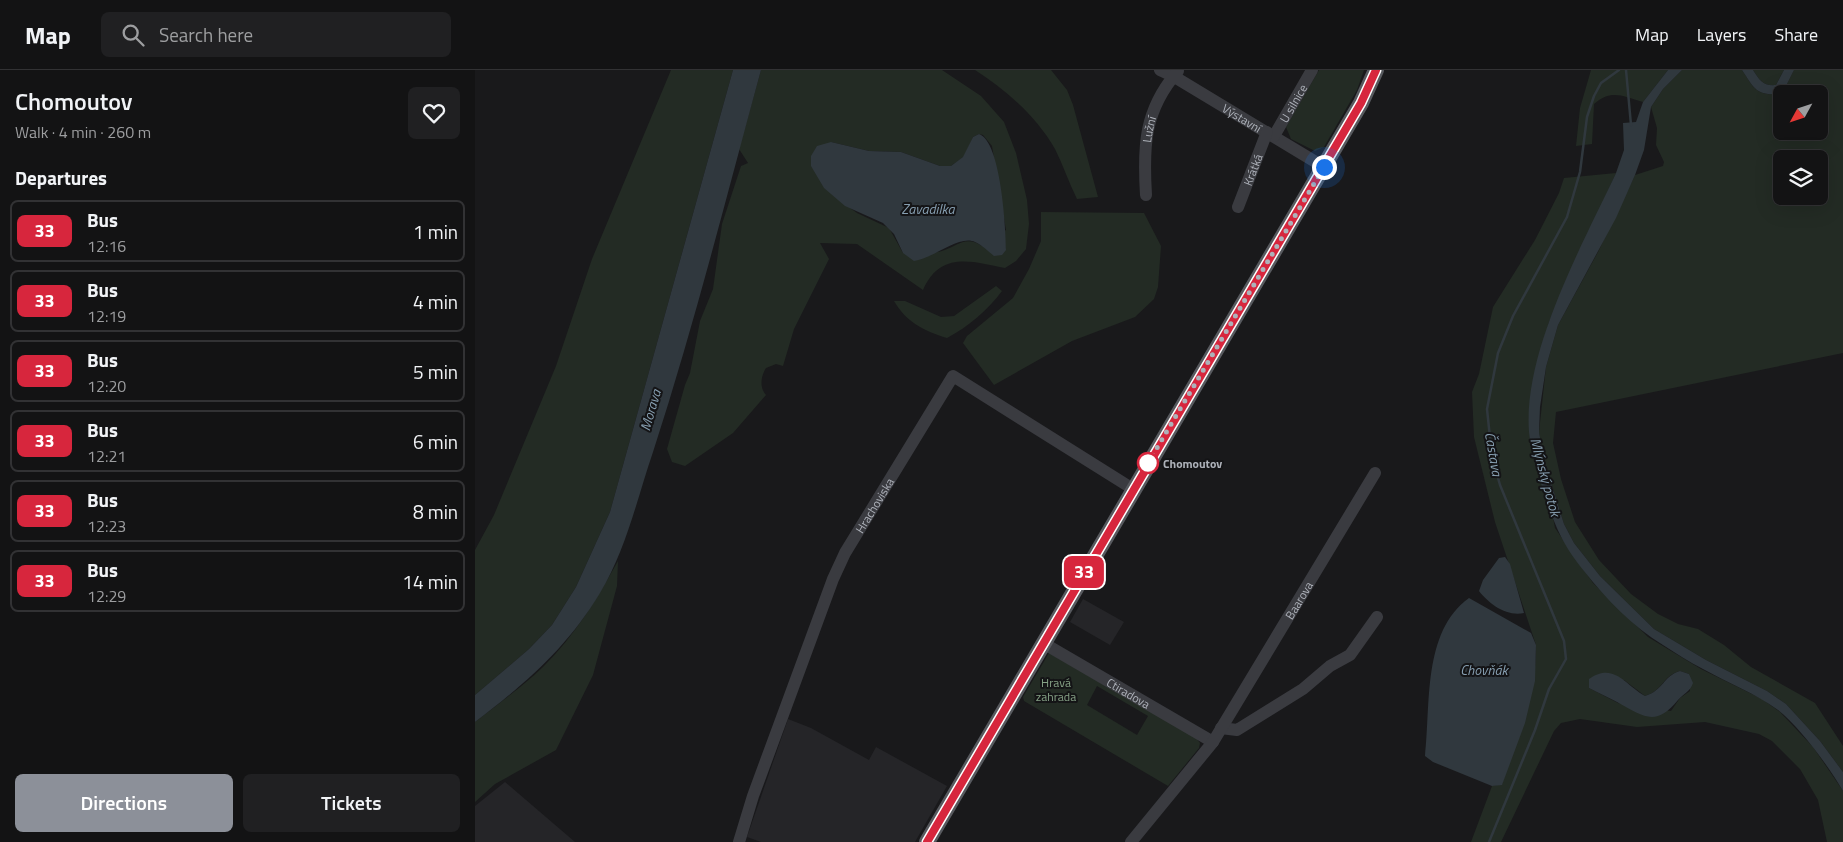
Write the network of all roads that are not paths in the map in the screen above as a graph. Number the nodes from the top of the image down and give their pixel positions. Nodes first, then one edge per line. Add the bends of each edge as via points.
1 (1160, 70) edge
2 (1312, 70) edge
3 (1376, 70) edge
4 (1176, 73) edge
5 (1270, 134) junction
6 (1324, 167) junction
7 (1146, 194) dead end
8 (1238, 207) dead end
9 (1375, 473) dead end
10 (1133, 489) junction
11 (1377, 617) dead end
12 (1043, 643) junction
13 (1221, 728) junction
14 (1213, 742) junction
15 (739, 842) edge
16 (927, 842) edge
17 (1131, 842) edge

1 - 4 street, Výstavní
2 - 5 street, U silnice
3 - 6 main road
4 - 5 street, Výstavní
4 - 7 street, Lužní via 1164,88 1148,124 1143,154
5 - 6 street, Výstavní
5 - 8 street, Krátká
6 - 10 main road
9 - 13 street, Baarova
10 - 12 main road
10 - 15 street, Hrachoviska via 953,376 845,553 833,579
11 - 13 street via 1350,655 1330,666 1303,689 1237,730
12 - 14 street, Ctiradova
12 - 16 main road
13 - 14 street, Baarova
14 - 17 street, Baarova

